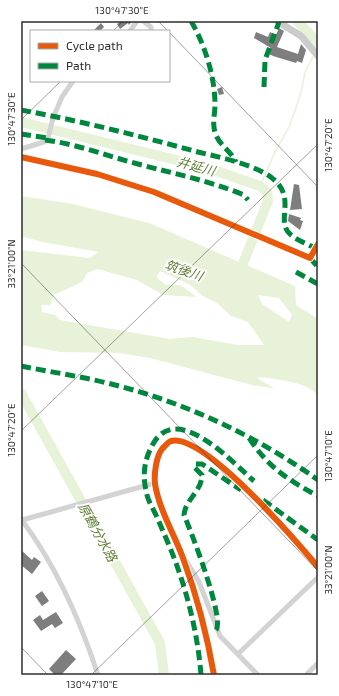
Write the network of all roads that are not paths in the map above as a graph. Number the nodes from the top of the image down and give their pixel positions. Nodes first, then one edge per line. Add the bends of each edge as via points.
1 (137, 21) edge
2 (143, 21) edge
3 (276, 21) edge
4 (131, 30) edge
5 (151, 30) edge
6 (318, 56) edge
7 (73, 82) edge
8 (21, 148) edge
9 (21, 157) edge
10 (318, 244) edge
11 (153, 483) junction
12 (23, 519) edge
13 (183, 556) junction
14 (318, 567) edge
15 (316, 579) dead end
16 (238, 654) junction
17 (317, 664) dead end
18 (98, 675) edge
19 (214, 675) edge
20 (258, 675) edge
21 (306, 675) edge

1 - 4 street
2 - 5 street
3 - 6 main road via 301,36
7 - 8 street via 62,98 48,138 44,142
9 - 10 street via 97,174 147,189 310,258
11 - 12 street
11 - 13 street
11 - 14 street via 158,460 165,445 170,441 176,441 195,446 208,454 253,496
12 - 18 street via 57,576 85,635
13 - 16 street via 199,582 216,629
13 - 19 street via 201,615
15 - 16 street
16 - 20 street
17 - 21 street

